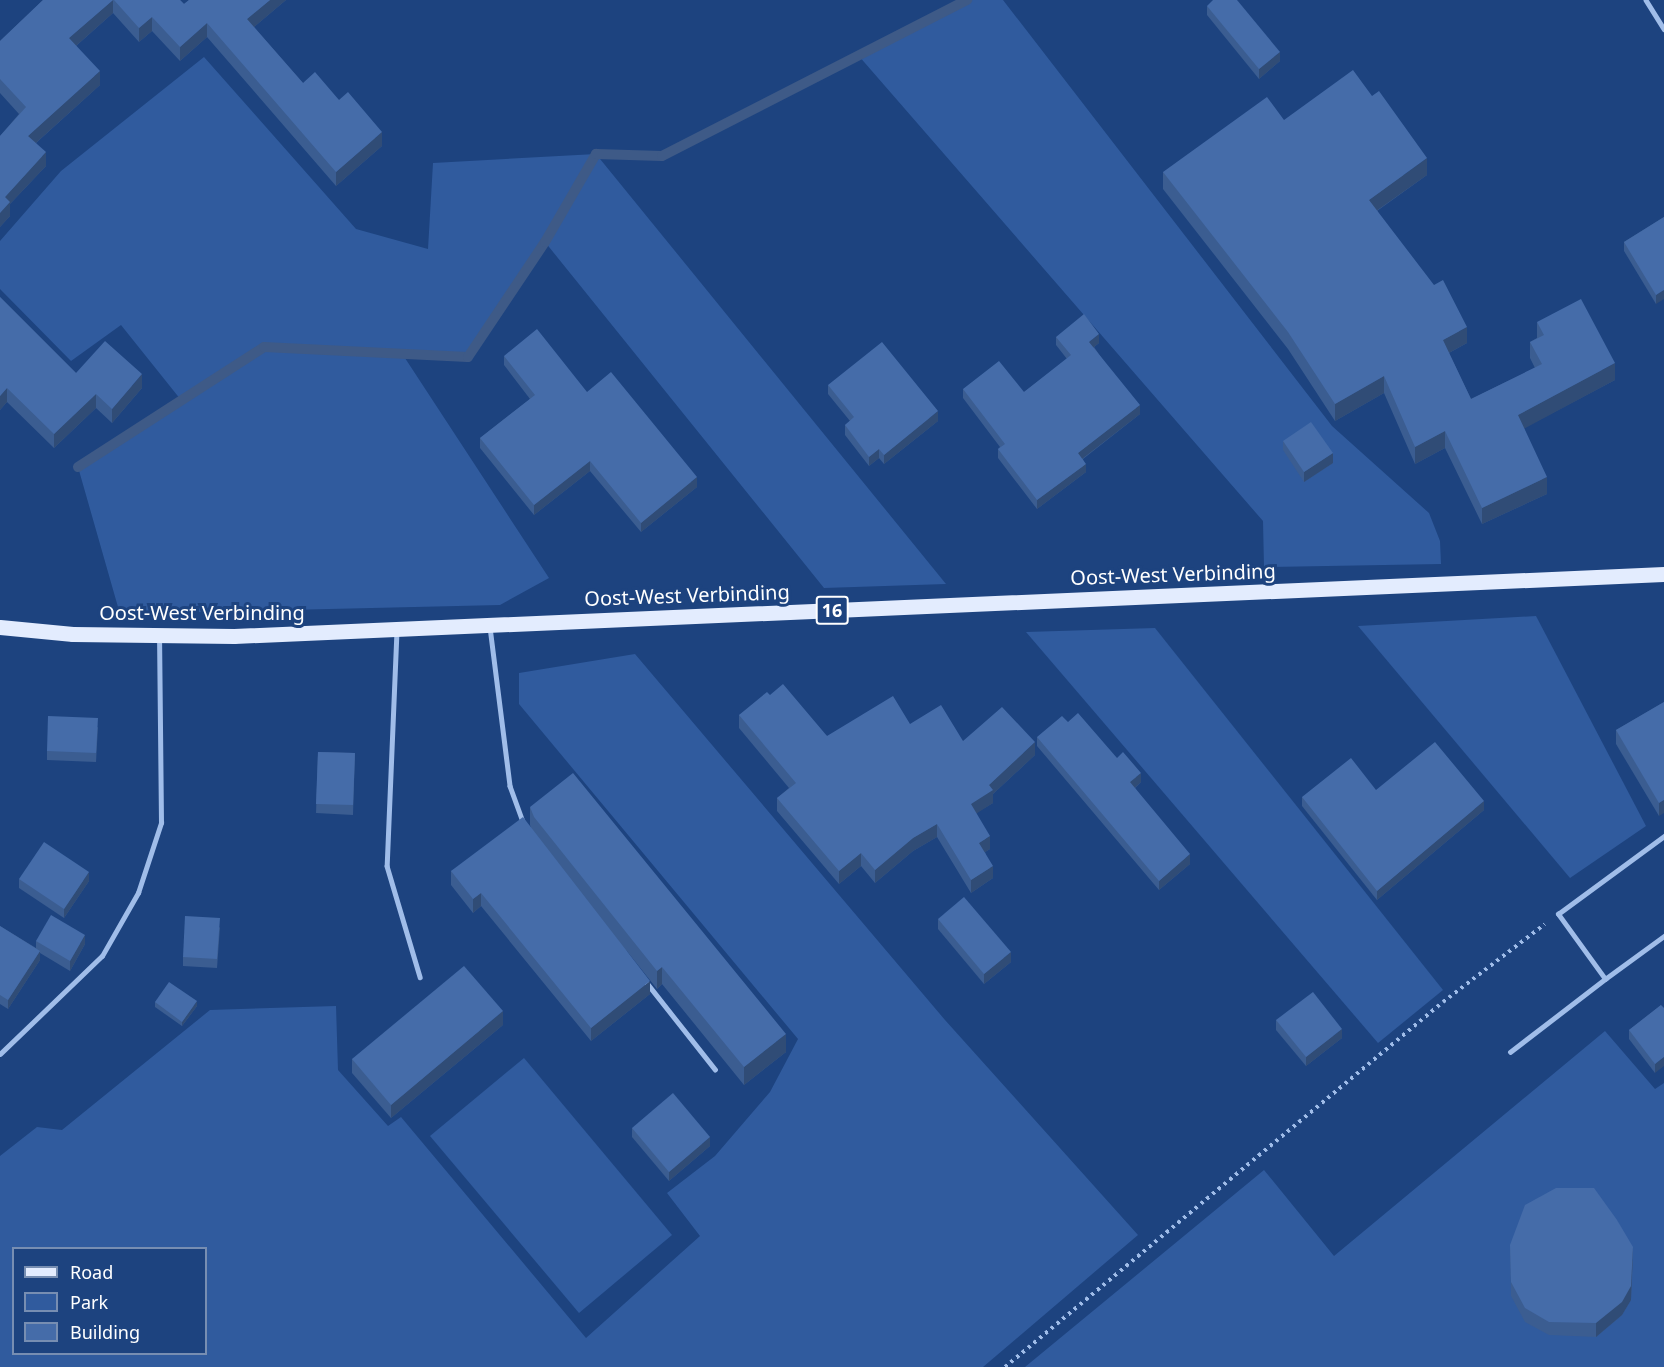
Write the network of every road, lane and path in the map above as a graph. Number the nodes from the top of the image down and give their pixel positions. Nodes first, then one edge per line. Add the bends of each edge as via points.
1 (1646, 0) edge
2 (1664, 29) edge
3 (1664, 574) edge
4 (490, 624) junction
5 (0, 627) edge
6 (397, 629) junction
7 (159, 636) junction
8 (525, 828) edge
9 (1664, 836) edge
10 (1558, 914) junction
11 (1664, 936) edge
12 (641, 976) edge
13 (420, 977) dead end
14 (1605, 979) junction
15 (1510, 1052) dead end
16 (0, 1054) edge
17 (715, 1068) dead end
18 (1005, 1367) edge

1 - 2 lane
3 - 4 main road, Oost-West Verbinding / 16
4 - 6 main road, Oost-West Verbinding / 16
4 - 8 lane via 510,786
5 - 7 main road, Oost-West Verbinding / 16
6 - 7 main road, Oost-West Verbinding / 16
6 - 13 lane via 387,866
7 - 16 lane via 160,823 138,893 102,956
9 - 10 lane
10 - 14 lane
10 - 18 path via 1443,1002
11 - 14 lane
12 - 17 lane
14 - 15 lane

